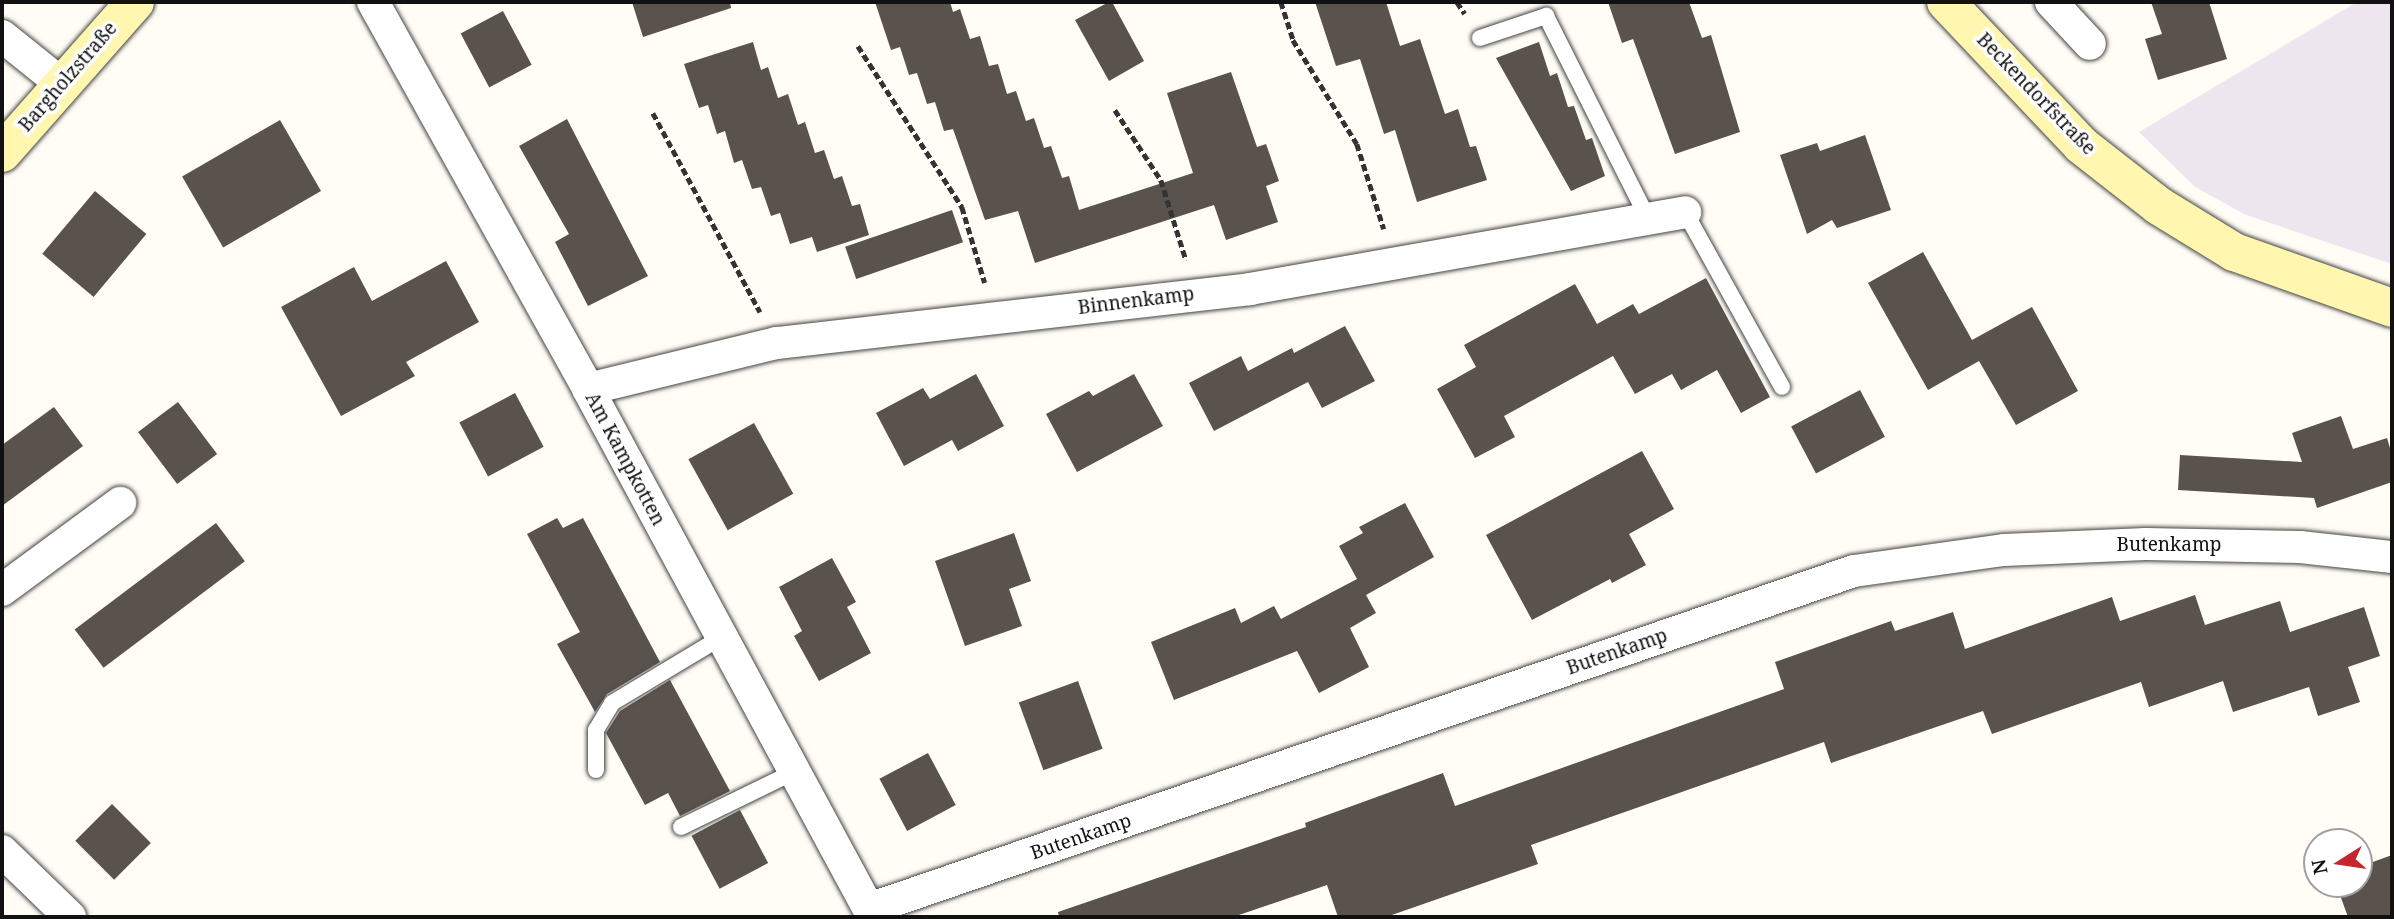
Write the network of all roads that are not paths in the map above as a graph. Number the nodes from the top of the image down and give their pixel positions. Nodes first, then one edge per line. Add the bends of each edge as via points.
1 (135, 2) edge
2 (373, 2) edge
3 (1946, 2) edge
4 (2051, 2) edge
5 (2, 36) edge
6 (1480, 38) dead end
7 (2090, 44) dead end
8 (62, 84) junction
9 (2, 153) edge
10 (1685, 212) joint
11 (1648, 219) junction
12 (2392, 308) edge
13 (1782, 387) dead end
14 (587, 389) junction
15 (120, 503) dead end
16 (2392, 557) edge
17 (2, 590) edge
18 (720, 638) junction
19 (596, 770) dead end
20 (794, 772) junction
21 (681, 827) dead end
22 (2, 851) edge
23 (871, 913) edge
24 (70, 917) edge

1 - 8 street, Bargholzstraße
2 - 14 street, Am Kampkotten
3 - 12 street, Beckendorfstraße via 2081,145 2159,206 2234,252
4 - 7 street
5 - 8 street
6 - 11 lane via 1546,16
8 - 9 street, Bargholzstraße
10 - 11 street, Binnenkamp
10 - 13 lane
11 - 14 street, Binnenkamp via 1250,289 777,343
14 - 18 street, Am Kampkotten
15 - 17 street
16 - 23 street, Butenkamp via 2300,547 2146,544 2004,550 1854,571
18 - 19 lane via 612,703 596,730
18 - 20 street, Am Kampkotten
20 - 21 lane
20 - 23 street, Am Kampkotten
22 - 24 street

